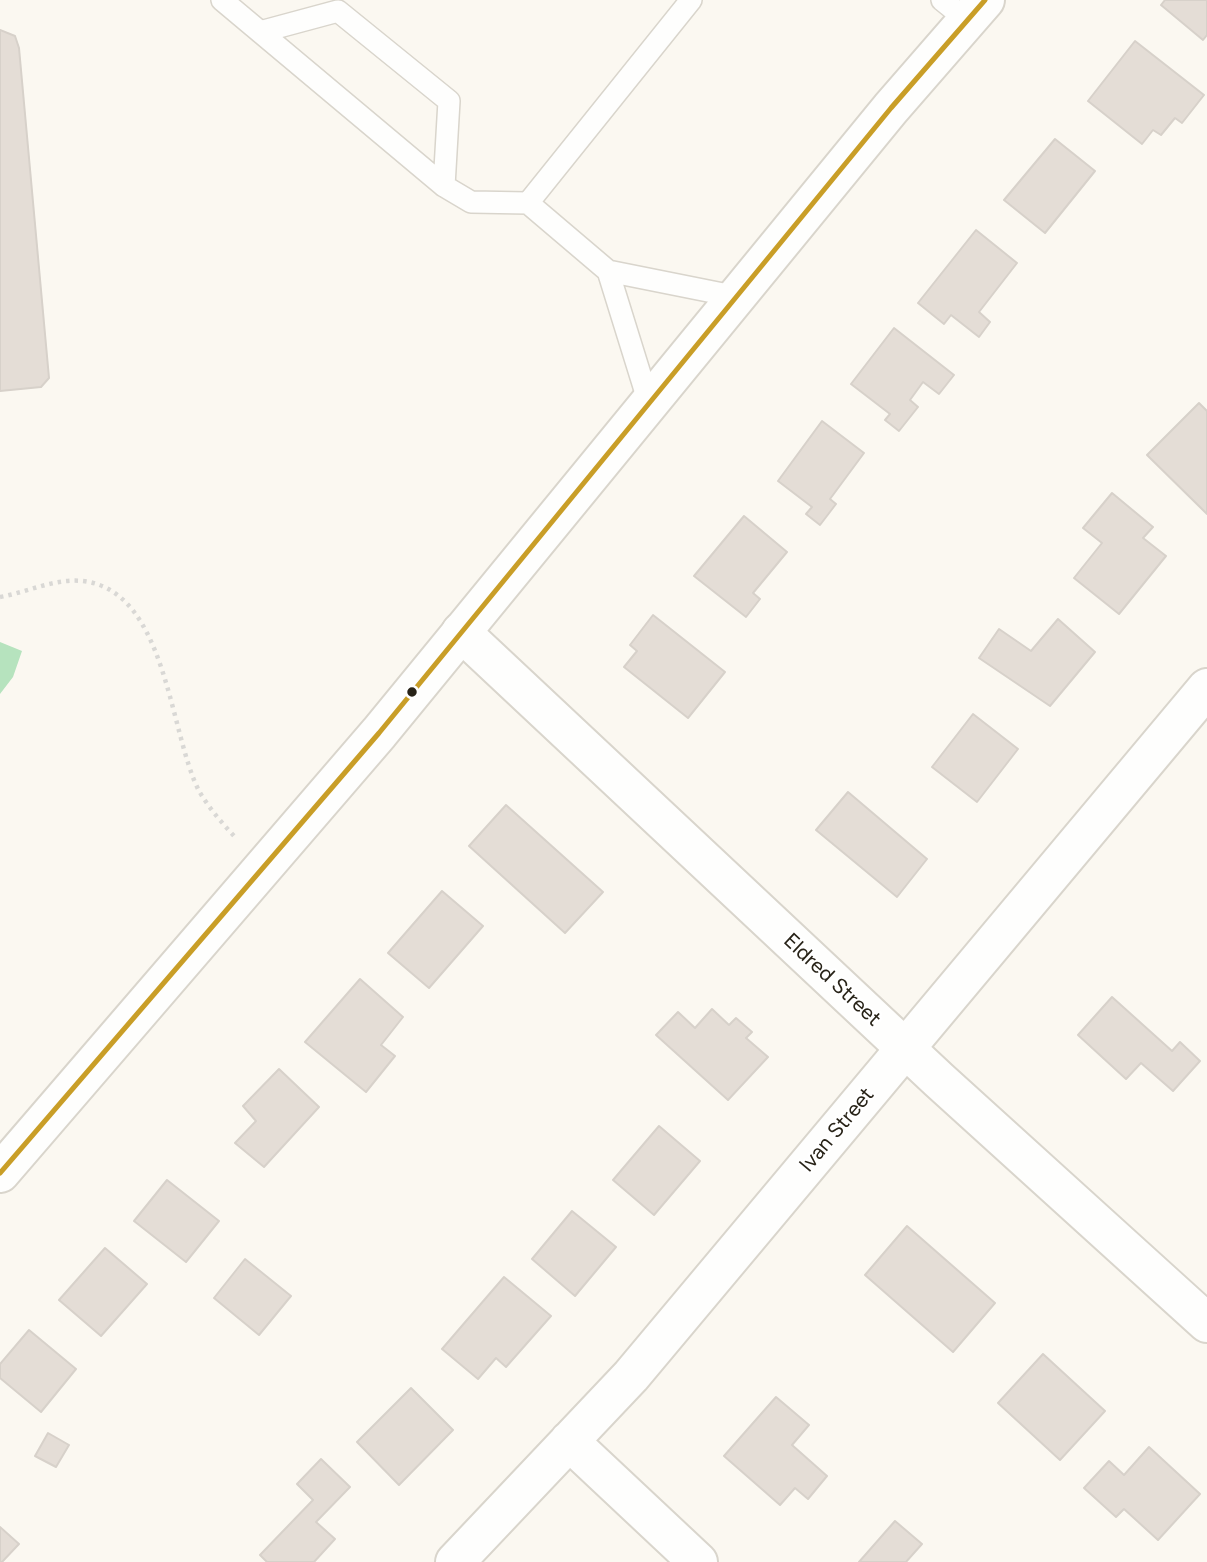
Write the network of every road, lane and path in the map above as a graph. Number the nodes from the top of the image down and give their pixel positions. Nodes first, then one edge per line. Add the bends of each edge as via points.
1 (222, 0) edge
2 (691, 0) edge
3 (965, 7) edge
4 (260, 32) junction
5 (444, 186) junction
6 (528, 203) junction
7 (608, 271) junction
8 (738, 297) junction
9 (649, 403) junction
10 (0, 597) edge
11 (461, 632) junction
12 (1207, 688) edge
13 (262, 866) junction
14 (905, 1048) junction
15 (80, 1076) junction
16 (0, 1141) edge
17 (0, 1173) edge
18 (1207, 1323) edge
19 (569, 1441) junction
20 (455, 1562) edge
21 (698, 1562) edge

1 - 4 lane
2 - 6 lane
3 - 8 street via 891,108
4 - 5 lane
4 - 5 lane via 338,11 449,101
5 - 6 lane via 471,202
6 - 7 lane
7 - 8 lane
7 - 9 lane
8 - 9 street
9 - 11 street
10 - 13 path via 64,580 87,581 114,592 132,608 150,640 199,790
11 - 13 street
11 - 14 street, Eldred Street
12 - 14 street, Ivan Street
13 - 15 street
14 - 18 street, Eldred Street
14 - 19 street, Ivan Street via 631,1376
15 - 16 street
15 - 17 street
19 - 20 street, Ivan Street
19 - 21 street

